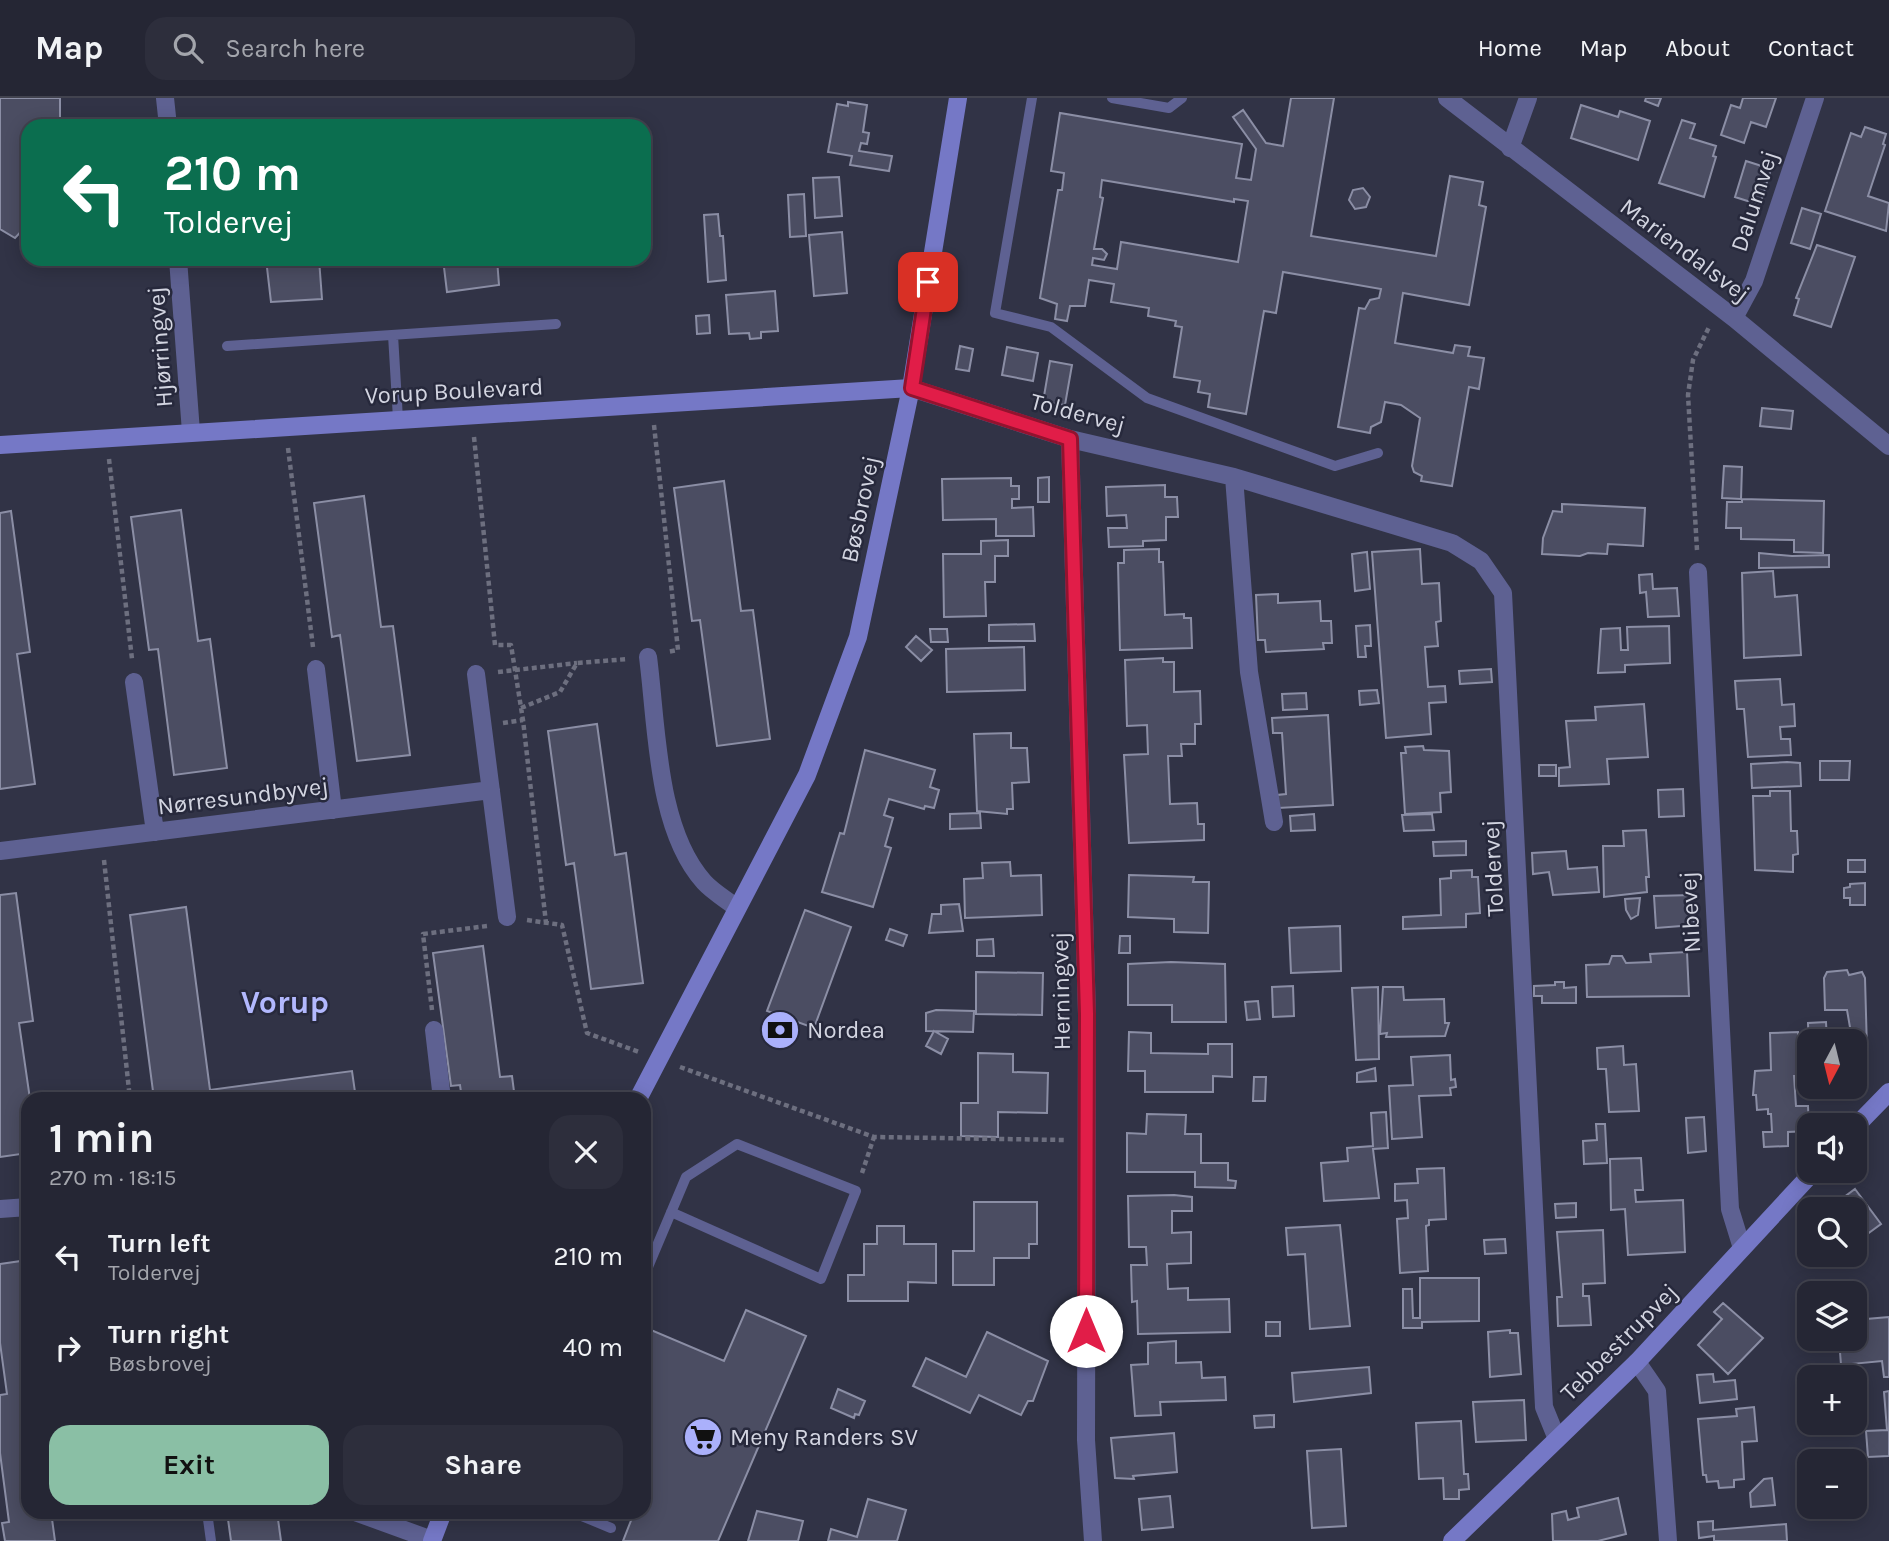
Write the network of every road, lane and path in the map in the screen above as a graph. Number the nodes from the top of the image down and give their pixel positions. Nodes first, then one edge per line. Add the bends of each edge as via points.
1 (165, 98) edge
2 (958, 98) edge
3 (1032, 98) edge
4 (1112, 98) edge
5 (1182, 98) edge
6 (1447, 98) edge
7 (1528, 98) edge
8 (1815, 98) edge
9 (166, 119) edge
10 (1510, 148) junction
11 (179, 266) edge
12 (1718, 306) junction
13 (1734, 318) junction
14 (556, 324) dead end
15 (393, 335) junction
16 (227, 346) dead end
17 (912, 388) junction
18 (652, 404) junction
19 (472, 415) junction
20 (398, 419) junction
21 (286, 426) junction
22 (191, 432) junction
23 (107, 438) junction
24 (1070, 439) junction
25 (0, 445) edge
26 (1889, 446) edge
27 (1378, 453) dead end
28 (1234, 477) junction
29 (1698, 572) joint
30 (649, 657) junction
31 (578, 663) junction
32 (316, 669) joint
33 (515, 671) junction
34 (476, 674) joint
35 (134, 682) joint
36 (521, 708) junction
37 (491, 790) junction
38 (333, 810) junction
39 (1274, 822) dead end
40 (155, 832) junction
41 (102, 839) junction
42 (0, 851) edge
43 (737, 908) junction
44 (508, 917) junction
45 (546, 923) junction
46 (434, 1030) joint
47 (659, 1059) junction
48 (129, 1092) edge
49 (441, 1092) edge
50 (642, 1092) edge
51 (1889, 1092) edge
52 (1867, 1115) edge
53 (874, 1138) junction
54 (1087, 1140) junction
55 (1803, 1183) edge
56 (856, 1191) junction
57 (21, 1208) edge
58 (0, 1209) edge
59 (671, 1212) junction
60 (1742, 1248) junction
61 (651, 1260) edge
62 (1637, 1362) junction
63 (1557, 1438) junction
64 (208, 1519) edge
65 (374, 1519) edge
66 (440, 1519) edge
67 (589, 1519) edge
68 (611, 1528) dead end
69 (211, 1541) edge
70 (432, 1541) edge
71 (1093, 1541) edge
72 (1452, 1541) edge
73 (1668, 1541) edge

1 - 9 street
2 - 17 street, Bøsbrovej
3 - 27 lane via 995,313 1051,327 1147,398 1335,466
4 - 5 lane via 1169,108
6 - 10 street, Mariendalsvej
7 - 10 street
8 - 13 street, Dalumvej via 1754,281
10 - 12 street, Mariendalsvej
11 - 22 street, Hjørringvej
12 - 13 street, Mariendalsvej
12 - 29 path via 1693,360 1688,395
13 - 26 street, Mariendalsvej
14 - 15 lane
15 - 16 lane
15 - 20 lane
17 - 18 street, Vorup Boulevard
17 - 24 street, Toldervej
17 - 43 street, Bøsbrovej via 858,637 807,775
18 - 19 street, Vorup Boulevard
18 - 30 path via 678,650
19 - 20 street, Vorup Boulevard
19 - 33 path via 495,645 511,645
20 - 21 street, Vorup Boulevard
21 - 22 street, Vorup Boulevard
21 - 32 path
22 - 23 street, Vorup Boulevard
23 - 25 street, Vorup Boulevard
23 - 35 path
24 - 28 street, Toldervej
24 - 54 street, Herningvej
28 - 39 street via 1250,672
28 - 63 street, Toldervej via 1452,543 1481,561 1503,593 1544,1408
29 - 60 street, Nibevej via 1730,1209
30 - 31 path
30 - 43 street via 668,815 683,851 704,882
31 - 33 path
31 - 36 path via 560,692
32 - 38 street
33 - 34 path
33 - 36 path
34 - 37 street
35 - 40 street
36 - 45 path
37 - 38 street, Nørresundbyvej
37 - 44 street
38 - 40 street, Nørresundbyvej
40 - 41 street, Nørresundbyvej
41 - 42 street, Nørresundbyvej
41 - 48 path
43 - 47 street, Bøsbrovej
44 - 45 path
44 - 46 path via 498,925 422,934
45 - 47 path via 562,925 587,1033
46 - 49 street
47 - 50 street, Bøsbrovej
47 - 53 path
51 - 52 street
53 - 54 path
53 - 56 path
54 - 71 street, Herningvej via 1086,1440
55 - 60 street, Tebbestrupvej
56 - 59 lane via 737,1144 686,1177
56 - 59 lane via 821,1279
57 - 58 street
59 - 61 lane
60 - 62 street, Tebbestrupvej
62 - 63 street, Tebbestrupvej
62 - 73 street via 1657,1391
63 - 72 street, Tebbestrupvej
64 - 69 lane
65 - 70 street
66 - 70 street
67 - 68 lane

